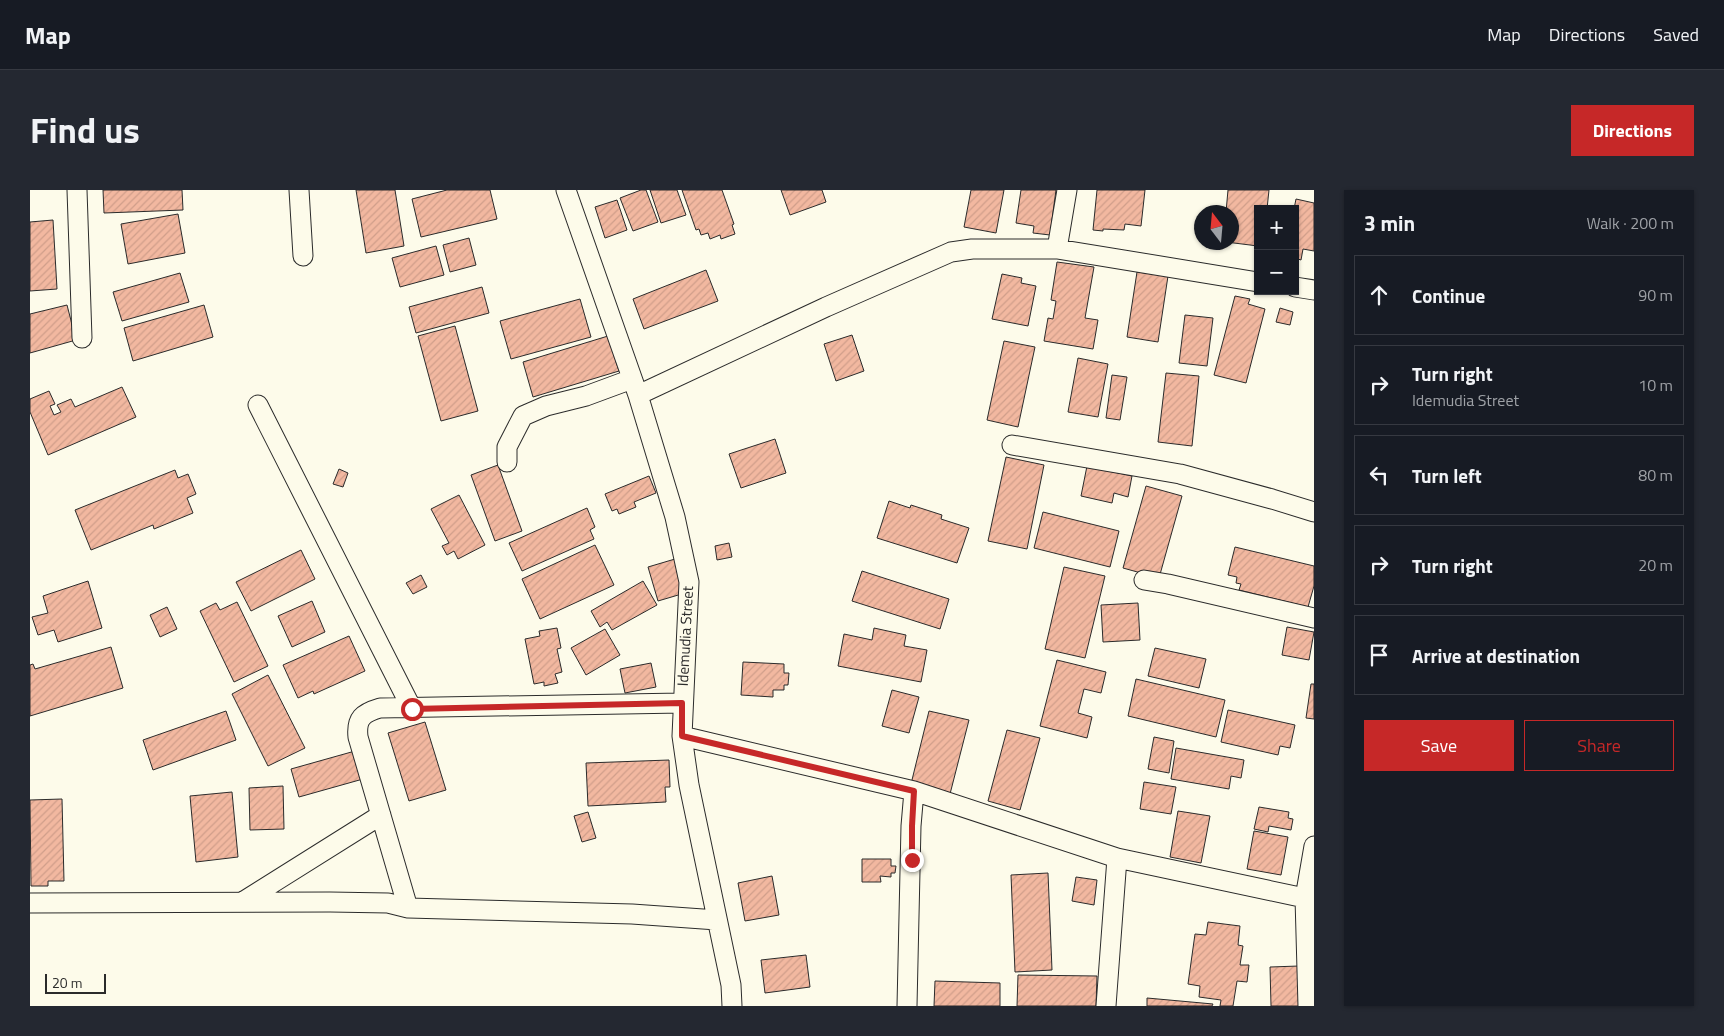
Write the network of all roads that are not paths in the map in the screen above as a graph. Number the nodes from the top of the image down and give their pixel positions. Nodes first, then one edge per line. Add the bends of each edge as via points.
1 (77, 190) edge
2 (299, 190) edge
3 (566, 190) edge
4 (1067, 190) edge
5 (1058, 248) junction
6 (303, 256) dead end
7 (1254, 281) edge
8 (1299, 288) edge
9 (1314, 290) edge
10 (82, 338) dead end
11 (635, 387) junction
12 (258, 406) dead end
13 (1012, 445) dead end
14 (507, 462) dead end
15 (1314, 512) edge
16 (1144, 580) dead end
17 (1314, 618) edge
18 (682, 703) junction
19 (412, 709) junction
20 (682, 736) junction
21 (914, 791) junction
22 (381, 815) junction
23 (1314, 846) edge
24 (1117, 858) junction
25 (1309, 899) edge
26 (244, 901) junction
27 (30, 902) edge
28 (408, 908) junction
29 (717, 920) junction
30 (732, 1006) edge
31 (907, 1006) edge
32 (1106, 1006) edge
33 (1308, 1006) edge

1 - 10 street
2 - 6 street
3 - 11 street, Idemudia Street
4 - 5 street
5 - 7 street
5 - 11 street via 950,252 817,312
8 - 9 street
11 - 14 street via 546,406 523,416 507,446
11 - 18 street, Idemudia Street via 675,517 689,582
12 - 19 street
13 - 15 street via 1180,474
16 - 17 street
18 - 19 street
18 - 20 street, Idemudia Street
19 - 22 street via 380,708 371,711 360,718 357,728
20 - 21 street
20 - 29 street, Idemudia Street
21 - 24 street
21 - 31 street
22 - 26 street
22 - 28 street
23 - 25 street
24 - 25 street
24 - 32 street
25 - 33 street
26 - 27 street
26 - 28 street via 388,903
28 - 29 street via 632,914
29 - 30 street, Idemudia Street via 731,985

